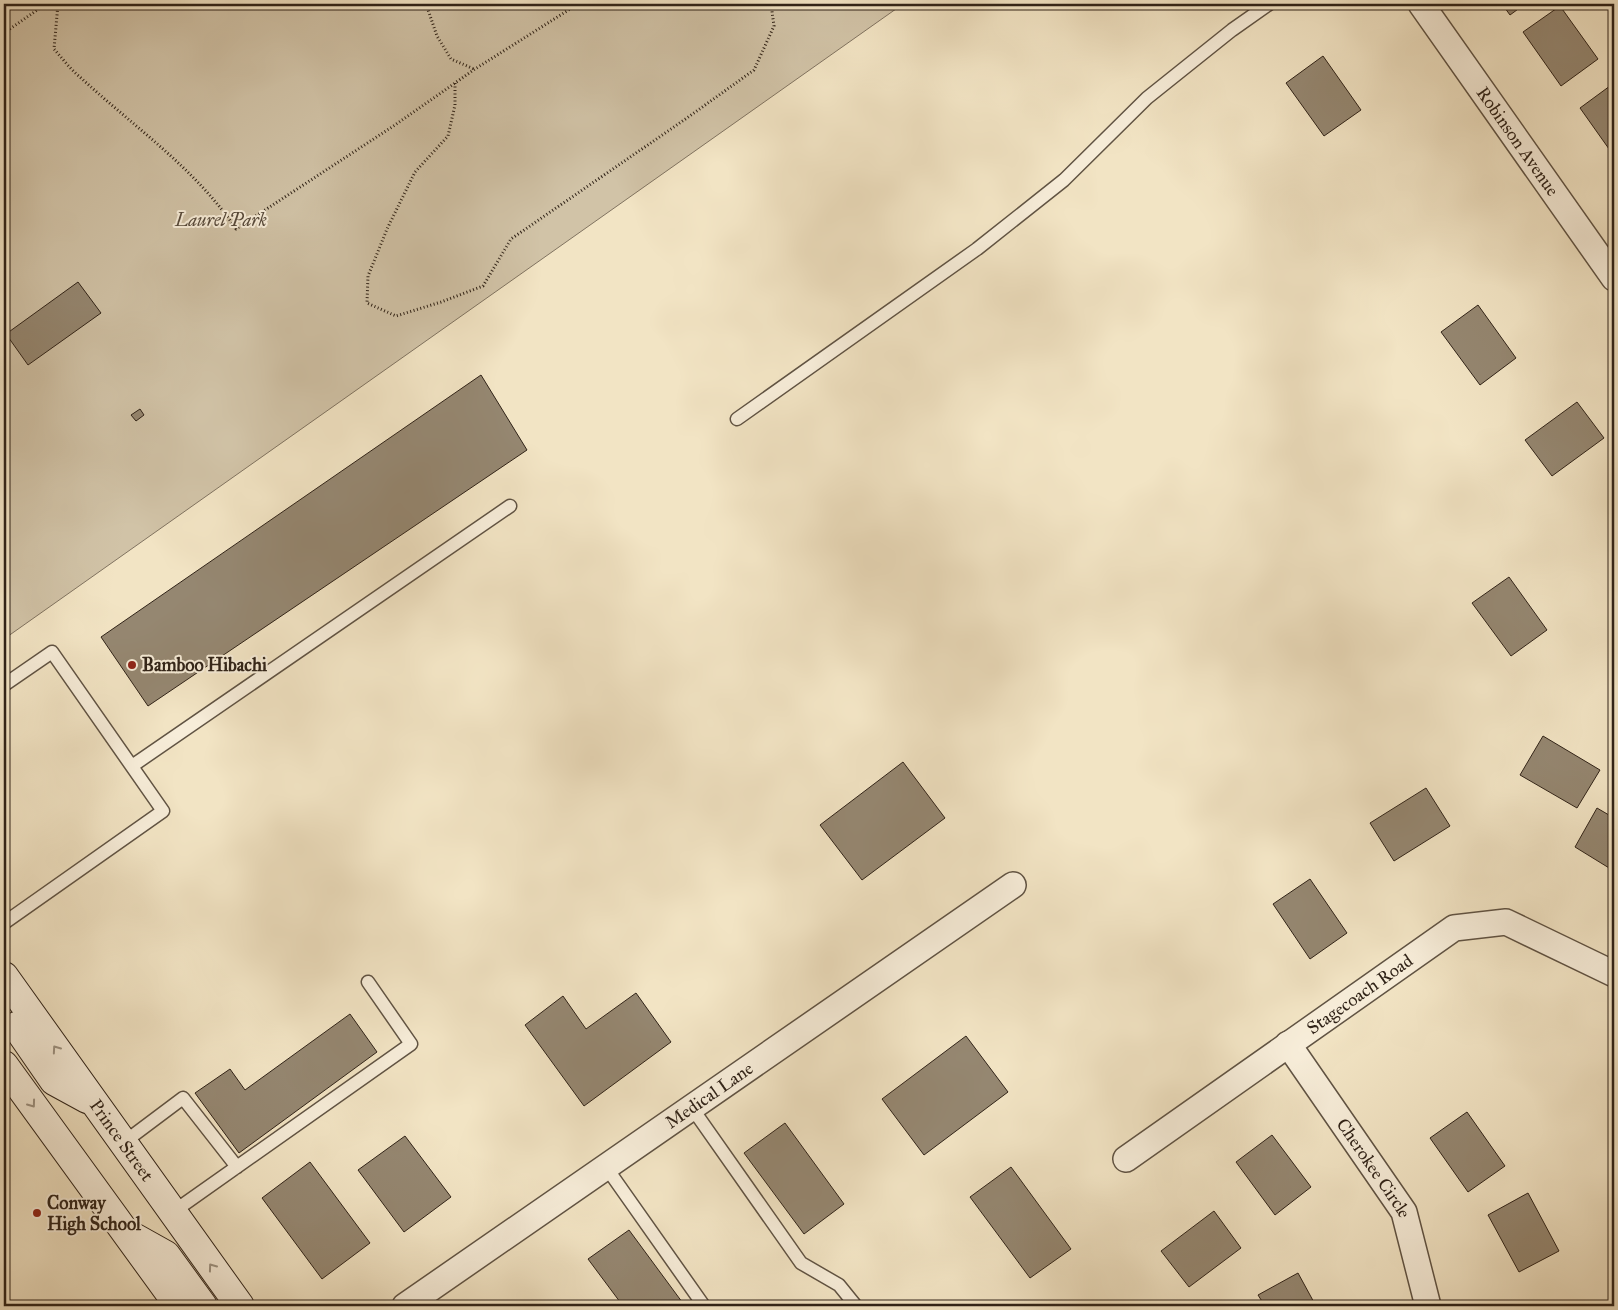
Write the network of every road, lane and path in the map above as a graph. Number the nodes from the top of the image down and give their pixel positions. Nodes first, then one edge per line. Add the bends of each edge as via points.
1 (46, 4) edge
2 (58, 4) edge
3 (426, 4) edge
4 (578, 4) edge
5 (771, 4) edge
6 (1269, 4) edge
7 (1421, 4) edge
8 (4, 33) edge
9 (475, 69) junction
10 (455, 83) junction
11 (1614, 278) edge
12 (737, 419) dead end
13 (510, 506) dead end
14 (4, 685) edge
15 (132, 766) junction
16 (1014, 885) dead end
17 (4, 922) edge
18 (1614, 974) edge
19 (4, 976) edge
20 (368, 982) dead end
21 (4, 1008) edge
22 (1288, 1044) junction
23 (4, 1065) edge
24 (93, 1102) junction
25 (692, 1108) junction
26 (123, 1143) junction
27 (1126, 1159) dead end
28 (237, 1167) junction
29 (606, 1167) junction
30 (173, 1212) junction
31 (124, 1231) junction
32 (178, 1306) edge
33 (203, 1306) edge
34 (240, 1306) edge
35 (405, 1306) edge
36 (704, 1306) edge
37 (856, 1306) edge
38 (1428, 1306) edge

1 - 8 path
2 - 10 path via 54,49 79,76 184,167 220,206 236,230
3 - 9 path via 437,36 451,59
4 - 9 path
5 - 10 path via 774,26 754,70 511,239 483,286 396,316 367,303 368,276 415,172 448,136 455,104
6 - 12 lane via 1147,98 1064,180 978,249
7 - 11 street, Robinson Avenue
9 - 10 path
13 - 15 lane
14 - 15 lane via 52,652
15 - 17 lane via 163,810
16 - 25 street, Medical Lane
18 - 22 street, Stagecoach Road via 1506,922 1454,928
24 -> 19 main road, Prince Street
20 - 28 lane via 411,1044
21 - 24 main road via 54,1081
22 - 27 street, Stagecoach Road
22 - 38 street, Cherokee Circle via 1404,1212
23 -> 31 main road
24 - 26 main road, Prince Street
25 - 29 street, Medical Lane
25 - 37 lane via 801,1263 839,1286
26 - 28 lane via 183,1098
26 - 30 main road, Prince Street
28 - 30 lane
29 - 35 street, Medical Lane
29 - 36 lane
34 -> 30 main road, Prince Street
31 - 32 main road
31 - 33 main road via 166,1255

